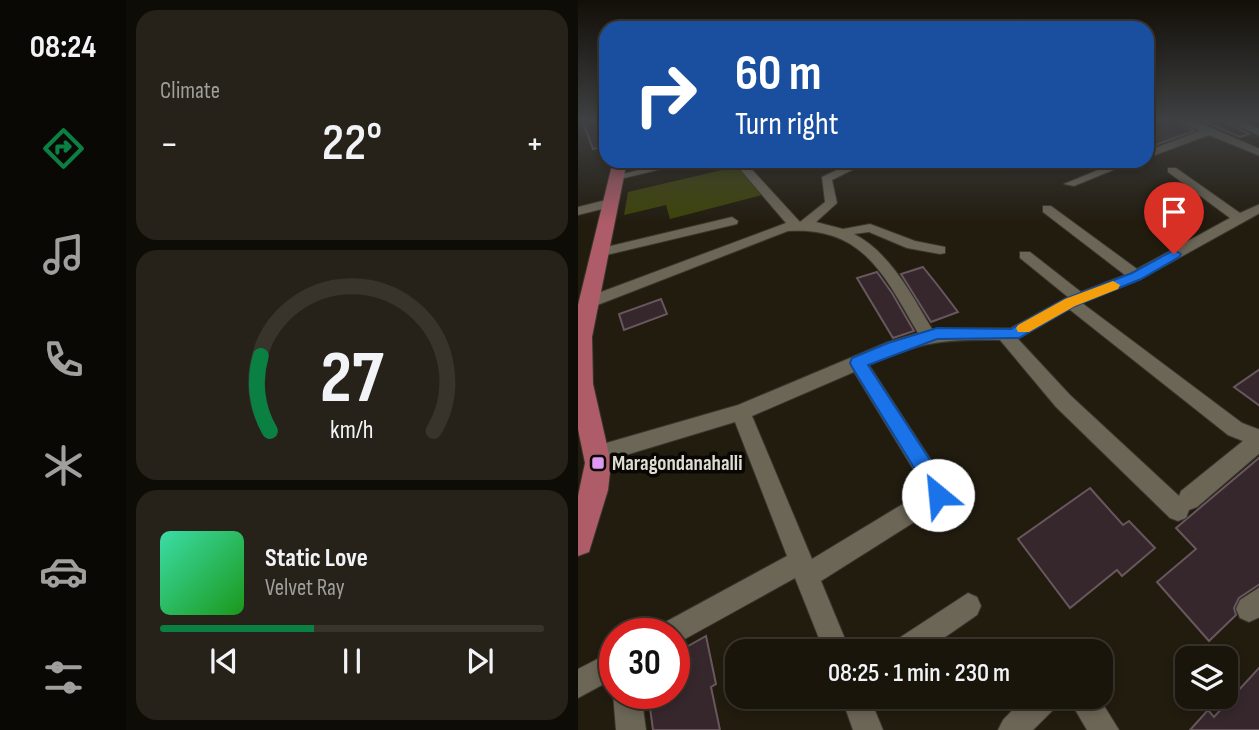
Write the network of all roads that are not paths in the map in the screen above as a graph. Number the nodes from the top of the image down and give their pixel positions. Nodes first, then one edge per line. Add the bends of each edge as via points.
1 (745, 168) edge
2 (850, 168) edge
3 (1112, 168) edge
4 (618, 169) edge
5 (1172, 170) dead end
6 (1070, 184) dead end
7 (610, 203) junction
8 (1259, 208) edge
9 (1047, 209) dead end
10 (578, 211) edge
11 (1239, 218) junction
12 (732, 220) dead end
13 (799, 225) junction
14 (845, 232) junction
15 (940, 250) dead end
16 (598, 253) junction
17 (1025, 255) dead end
18 (1136, 276) junction
19 (1075, 300) junction
20 (590, 302) junction
21 (1005, 335) junction
22 (927, 336) junction
23 (580, 337) edge
24 (858, 363) junction
25 (741, 412) junction
26 (1259, 440) edge
27 (596, 455) junction
28 (578, 541) edge
29 (804, 568) junction
30 (968, 606) dead end
31 (690, 624) edge
32 (832, 639) edge
33 (920, 639) edge
34 (599, 672) edge
35 (578, 684) edge
36 (629, 709) edge
37 (860, 709) edge
38 (1033, 709) edge
39 (1090, 709) edge
40 (631, 730) edge
41 (868, 730) edge
42 (1013, 730) edge
43 (1104, 730) edge

1 - 13 street
2 - 13 street via 826,179 831,202
3 - 6 street
4 - 7 main road
5 - 11 street
7 - 10 street
7 - 16 main road
8 - 11 street
9 - 18 street
11 - 18 street
12 - 16 street
13 - 14 street
13 - 20 street
14 - 15 street via 870,228 912,245
14 - 22 street via 885,268
16 - 20 main road
17 - 19 street
18 - 19 street
19 - 21 street
19 - 26 street via 1235,429
20 - 23 main road
21 - 22 street
21 - 26 street via 1063,401 1184,505
22 - 24 street
23 - 27 main road via 581,384
24 - 25 street
24 - 29 street via 938,495
25 - 27 street
25 - 29 street
27 - 28 main road via 594,490
29 - 31 street
29 - 32 street
30 - 33 street
34 - 35 street
36 - 40 street
37 - 41 street
38 - 42 street
39 - 43 street

